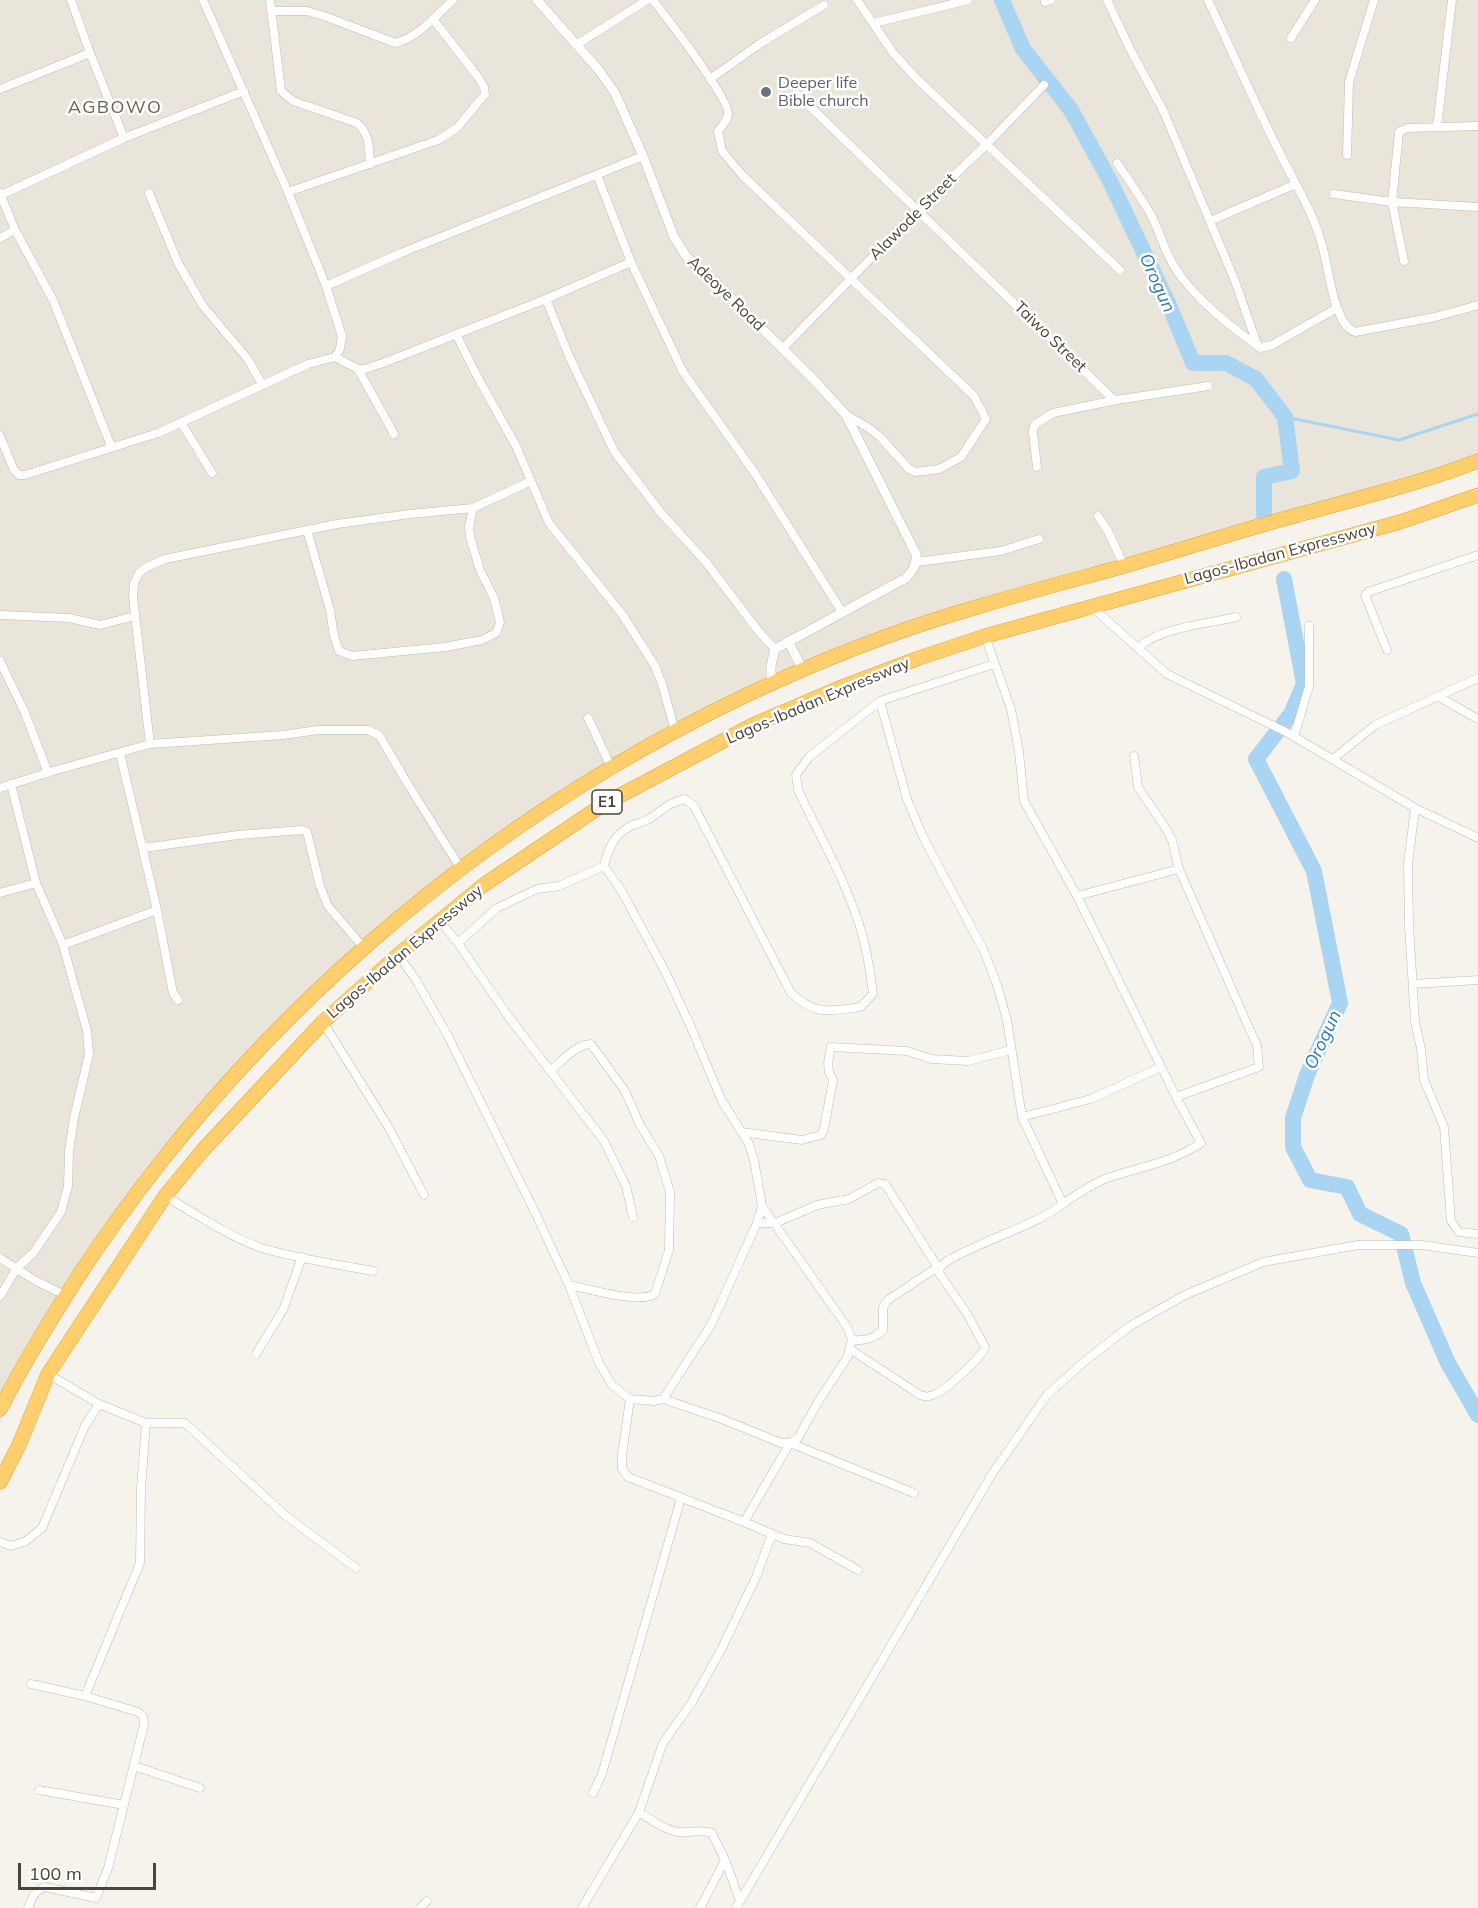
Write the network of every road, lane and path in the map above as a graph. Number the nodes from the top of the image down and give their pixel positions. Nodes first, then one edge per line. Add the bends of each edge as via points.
1 (71, 0) edge
2 (203, 0) edge
3 (270, 0) edge
4 (453, 0) edge
5 (537, 0) edge
6 (647, 0) edge
7 (653, 0) edge
8 (857, 0) edge
9 (968, 0) edge
10 (1107, 0) edge
11 (1208, 0) edge
12 (1316, 0) edge
13 (1374, 0) edge
14 (1452, 0) edge
15 (824, 5) dead end
16 (272, 11) junction
17 (433, 19) junction
18 (874, 23) junction
19 (1291, 38) dead end
20 (576, 45) junction
21 (90, 53) junction
22 (710, 79) junction
23 (1044, 85) dead end
24 (0, 89) edge
25 (244, 91) junction
26 (796, 93) dead end
27 (1478, 126) edge
28 (1437, 128) junction
29 (124, 138) junction
30 (987, 144) junction
31 (1347, 155) dead end
32 (642, 156) junction
33 (1117, 163) dead end
34 (370, 164) junction
35 (597, 175) junction
36 (1296, 184) junction
37 (288, 192) junction
38 (1, 194) edge
39 (149, 194) dead end
40 (1335, 194) dead end
41 (1392, 202) junction
42 (1478, 207) edge
43 (917, 211) junction
44 (1210, 221) junction
45 (15, 230) junction
46 (0, 238) edge
47 (1404, 261) dead end
48 (631, 262) junction
49 (1120, 270) dead end
50 (852, 280) junction
51 (326, 286) junction
52 (546, 299) junction
53 (1478, 305) edge
54 (1337, 308) junction
55 (456, 334) junction
56 (1260, 348) junction
57 (782, 349) junction
58 (336, 357) junction
59 (358, 369) junction
60 (262, 384) junction
61 (1208, 386) dead end
62 (1116, 400) junction
63 (846, 415) junction
64 (182, 424) junction
65 (394, 434) dead end
66 (0, 436) edge
67 (111, 446) junction
68 (1478, 461) edge
69 (1037, 467) dead end
70 (212, 473) dead end
71 (531, 482) junction
72 (1478, 495) edge
73 (472, 508) junction
74 (1098, 516) dead end
75 (307, 530) junction
76 (1039, 539) dead end
77 (1478, 555) edge
78 (917, 562) junction
79 (1124, 566) junction
80 (1092, 607) junction
81 (842, 612) junction
82 (0, 615) edge
83 (135, 616) junction
84 (1236, 617) dead end
85 (1309, 626) dead end
86 (985, 636) junction
87 (788, 641) junction
88 (1138, 648) junction
89 (775, 649) junction
90 (1387, 650) dead end
91 (0, 661) edge
92 (994, 664) junction
93 (802, 670) junction
94 (1478, 678) edge
95 (771, 683) junction
96 (1438, 696) junction
97 (880, 701) junction
98 (588, 718) dead end
99 (1478, 719) edge
100 (675, 731) junction
101 (1294, 737) junction
102 (150, 744) junction
103 (120, 753) junction
104 (1134, 756) dead end
105 (1333, 759) junction
106 (611, 767) junction
107 (48, 773) junction
108 (11, 784) junction
109 (0, 788) edge
110 (1415, 808) junction
111 (1477, 834) edge
112 (143, 848) junction
113 (604, 866) junction
114 (1179, 868) junction
115 (461, 869) junction
116 (36, 883) junction
117 (0, 893) edge
118 (1077, 896) junction
119 (157, 910) junction
120 (440, 920) junction
121 (458, 943) junction
122 (63, 945) junction
123 (364, 948) junction
124 (398, 955) junction
125 (1478, 980) edge
126 (1413, 984) junction
127 (178, 1000) dead end
128 (323, 1022) junction
129 (1011, 1050) junction
130 (1161, 1067) junction
131 (550, 1071) junction
132 (1176, 1097) junction
133 (1022, 1118) junction
134 (741, 1132) junction
135 (424, 1195) dead end
136 (165, 1196) junction
137 (1064, 1204) junction
138 (762, 1206) junction
139 (633, 1217) dead end
140 (757, 1223) junction
141 (775, 1223) junction
142 (1478, 1234) edge
143 (1478, 1252) edge
144 (302, 1257) junction
145 (0, 1258) edge
146 (17, 1268) junction
147 (938, 1268) junction
148 (373, 1271) dead end
149 (569, 1285) junction
150 (0, 1296) edge
151 (67, 1296) junction
152 (852, 1340) junction
153 (850, 1349) junction
154 (256, 1354) dead end
155 (48, 1374) junction
156 (630, 1399) junction
157 (663, 1399) junction
158 (99, 1404) junction
159 (0, 1409) edge
160 (146, 1423) junction
161 (790, 1443) junction
162 (0, 1482) edge
163 (914, 1493) dead end
164 (681, 1498) junction
165 (744, 1522) junction
166 (772, 1534) junction
167 (0, 1542) edge
168 (356, 1568) dead end
169 (858, 1570) dead end
170 (31, 1684) dead end
171 (85, 1696) junction
172 (134, 1766) junction
173 (200, 1788) dead end
174 (39, 1790) dead end
175 (592, 1792) dead end
176 (124, 1805) junction
177 (639, 1812) junction
178 (725, 1860) junction
179 (428, 1901) dead end
180 (738, 1905) edge
181 (28, 1908) edge
182 (420, 1908) edge
183 (582, 1908) edge
184 (700, 1908) edge

1 - 21 street
2 - 25 street
3 - 16 street
4 - 17 street
5 - 20 street, Adeoye Road
6 - 20 street
7 - 22 street
8 - 18 street
9 - 18 street
10 - 44 street via 1163,110
11 - 36 street
12 - 19 street
13 - 31 street via 1349,82
14 - 28 street
15 - 22 street
16 - 17 street via 307,11 395,44
16 - 34 street via 282,91 293,101 357,123 368,138
17 - 34 street via 478,77 485,94 457,128 438,140
18 - 30 street via 894,54 917,79
20 - 32 street, Adeoye Road via 615,93
21 - 24 street
21 - 29 street
22 - 50 street via 728,112 718,131 722,151
23 - 30 street, Alawode Street
25 - 29 street
25 - 37 street
26 - 43 street, Taiwo Street
27 - 28 street
28 - 41 street via 1407,128 1399,132
29 - 38 street
30 - 43 street, Alawode Street
30 - 49 street
32 - 35 street
32 - 57 street, Adeoye Road via 674,237 686,256
33 - 56 street via 1151,214 1174,267 1203,303
34 - 37 street
35 - 48 street
35 - 51 street
36 - 44 street
36 - 54 street via 1322,245
37 - 51 street
38 - 45 street
39 - 60 street via 178,263 203,306 247,358
40 - 41 street
41 - 42 street
41 - 47 street
43 - 50 street, Alawode Street
43 - 62 street, Taiwo Street
44 - 56 street
45 - 46 street
45 - 67 street via 52,300
48 - 52 street
48 - 81 street via 683,372 754,472
50 - 57 street, Alawode Street
50 - 63 street via 974,396 986,418 961,457 939,469 916,472 869,428
51 - 58 street via 342,336
52 - 55 street
52 - 89 street via 614,451
53 - 54 street via 1355,332 1343,324
54 - 56 street
55 - 59 street via 376,366
55 - 71 street
57 - 63 street, Adeoye Road
58 - 59 street
58 - 60 street via 308,364
59 - 65 street
60 - 64 street
61 - 62 street
62 - 69 street via 1053,413 1034,425
63 - 78 street, Adeoye Road
64 - 67 street
64 - 70 street
66 - 67 street via 19,475
68 - 79 highway, Lagos-Ibadan Expressway / E1
71 - 73 street
71 - 100 street via 549,523 645,648 663,687
72 - 80 highway, Lagos-Ibadan Expressway / E1 via 1400,522
73 - 75 street
73 - 75 street via 470,537 500,623 496,633 482,640 445,647 352,656 339,651
74 - 79 street
75 - 83 street via 165,559 147,567 134,584
76 - 78 street via 1001,551
77 - 90 street via 1365,595
78 - 81 street via 906,578
79 - 93 highway, Lagos-Ibadan Expressway / E1 via 996,601
80 - 86 highway, Lagos-Ibadan Expressway / E1
80 - 88 street
81 - 87 street
82 - 83 street via 69,618 100,625
83 - 102 street
84 - 88 street via 1163,633
85 - 101 street via 1309,686
86 - 92 street
86 - 120 highway, Lagos-Ibadan Expressway / E1 via 864,679 753,725 604,804 485,884
87 - 89 street
87 - 93 street
88 - 101 street via 1167,674
89 - 95 street
91 - 107 street
92 - 97 street
92 - 118 street via 1011,709 1024,801
93 - 95 highway, Lagos-Ibadan Expressway / E1
94 - 96 street
95 - 100 highway, Lagos-Ibadan Expressway / E1
96 - 99 street
96 - 105 street via 1375,725
97 - 113 street via 809,757 796,775 798,790 859,921 873,994 860,1007 820,1010 803,1005 792,993 694,806 685,799 672,802 618,835 608,849
97 - 129 street via 907,799 998,985
98 - 106 street
100 - 106 highway, Lagos-Ibadan Expressway / E1
101 - 105 street
102 - 103 street
102 - 115 street via 344,728 376,732
103 - 107 street
103 - 112 street
104 - 114 street via 1138,787 1166,826
105 - 110 street
106 - 115 highway, Lagos-Ibadan Expressway / E1 via 527,820
107 - 108 street
108 - 109 street
108 - 116 street
110 - 111 street
110 - 126 street via 1408,864
112 - 119 street
112 - 123 street via 238,835 307,832 328,906
113 - 121 street via 559,886 537,889 497,908
113 - 134 street via 665,971 722,1101
114 - 118 street
114 - 132 street via 1257,1045 1259,1067
115 - 123 highway, Lagos-Ibadan Expressway / E1
116 - 117 street
116 - 122 street
118 - 130 street
119 - 122 street
119 - 127 street via 172,993
120 - 121 street
120 - 124 highway, Lagos-Ibadan Expressway / E1
121 - 131 street
122 - 146 street via 87,1031 88,1054 74,1118 68,1186 61,1212
123 - 151 highway, Lagos-Ibadan Expressway / E1 via 285,1020 217,1095 98,1247
124 - 128 highway, Lagos-Ibadan Expressway / E1
124 - 149 street via 448,1036
125 - 126 street
126 - 142 street via 1424,1080 1444,1127 1451,1221 1459,1233
128 - 135 street via 389,1128
128 - 136 highway, Lagos-Ibadan Expressway / E1
129 - 133 street
129 - 134 street via 968,1060 931,1059 907,1051 831,1047 828,1063 833,1080 821,1135 802,1140
130 - 132 street
130 - 133 street via 1091,1099
131 - 139 street via 611,1153 626,1186
131 - 149 street via 579,1047 591,1044 626,1091 659,1156 670,1192 669,1250 655,1294 648,1298
132 - 137 street via 1201,1143 1170,1160 1111,1177
133 - 137 street
134 - 138 street via 754,1160
136 - 144 street via 259,1246
136 - 155 highway, Lagos-Ibadan Expressway / E1
137 - 147 street
138 - 140 street
138 - 141 street
140 - 141 street
140 - 157 street via 711,1325
141 - 147 street via 817,1205 849,1199 878,1183 885,1184
141 - 152 street
143 - 180 street via 1422,1245 1358,1245 1263,1262 1185,1295 1130,1326 1085,1361 1047,1395 992,1474
144 - 148 street
144 - 154 street via 283,1310
145 - 146 street
146 - 150 street
146 - 151 street
147 - 152 street via 889,1299 883,1307 883,1330 876,1336
147 - 153 street via 984,1342 980,1356 939,1392 924,1396
149 - 156 street via 599,1363 612,1385
151 - 159 highway, Lagos-Ibadan Expressway / E1
152 - 153 street
153 - 161 street via 798,1438
155 - 158 street
155 - 162 highway, Lagos-Ibadan Expressway / E1
156 - 157 street
156 - 164 street via 622,1469 627,1477
157 - 161 street
158 - 160 street
158 - 167 street via 85,1426 42,1528 12,1546
160 - 168 street via 185,1423 286,1516
160 - 171 street via 140,1563
161 - 163 street
161 - 165 street
164 - 165 street
164 - 175 street via 602,1774
165 - 166 street
166 - 169 street via 810,1543
166 - 177 street via 722,1648 692,1702 663,1743
170 - 171 street
171 - 172 street via 142,1716 144,1725
172 - 173 street
172 - 176 street
174 - 176 street
176 - 181 street via 96,1898 45,1887 32,1896
177 - 178 street via 665,1828 712,1833
177 - 183 street
178 - 180 street
178 - 184 street
179 - 182 street

